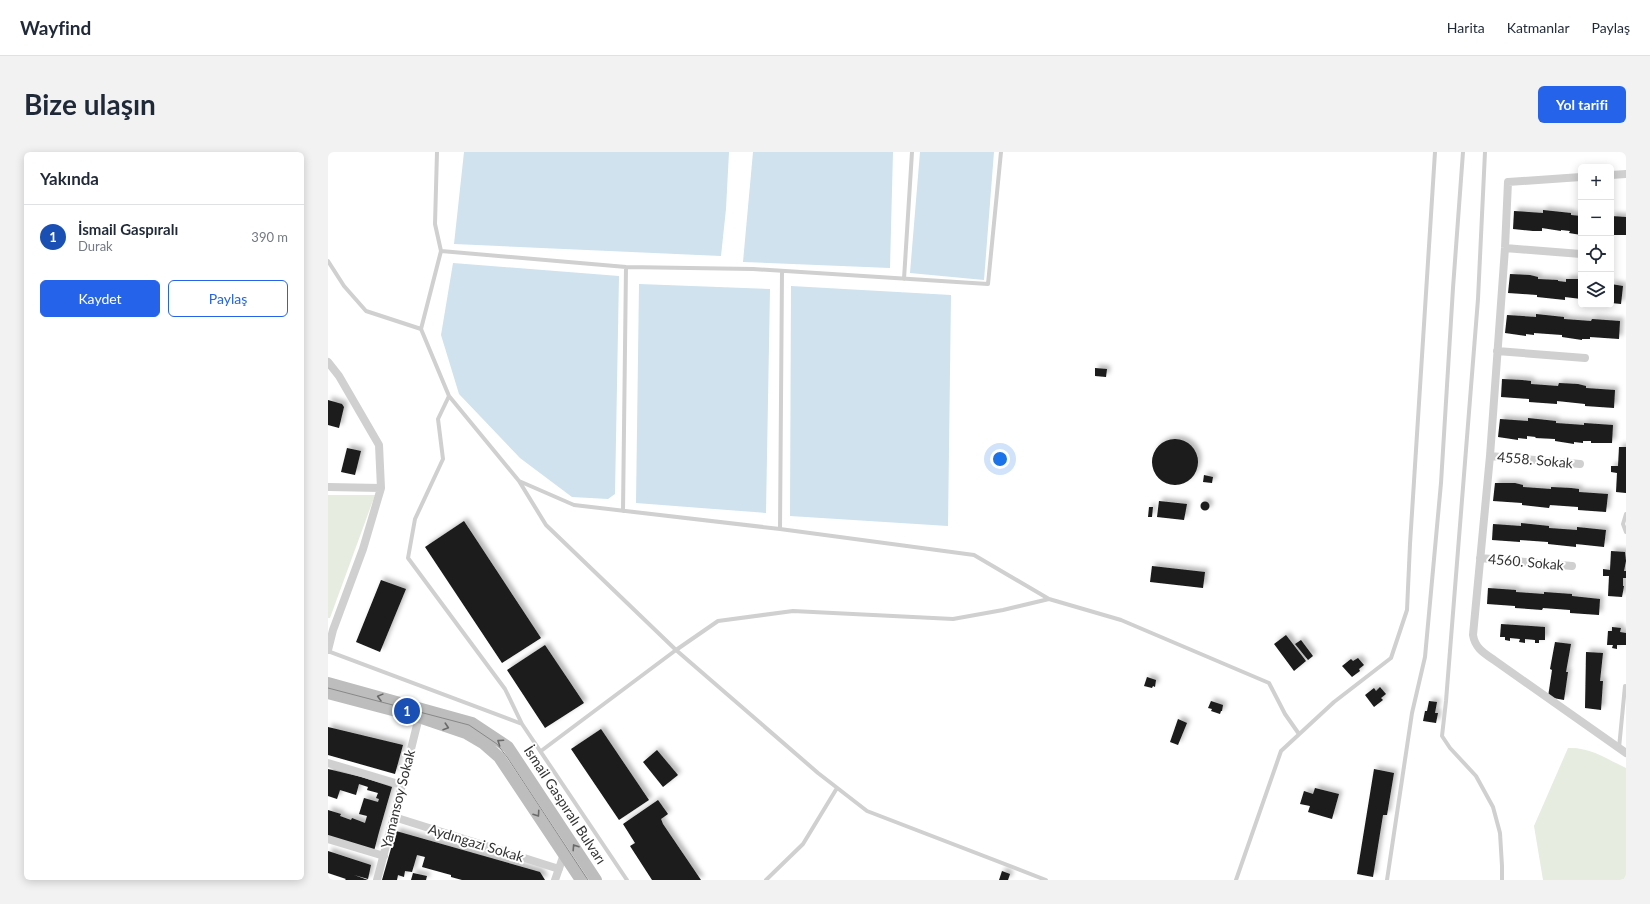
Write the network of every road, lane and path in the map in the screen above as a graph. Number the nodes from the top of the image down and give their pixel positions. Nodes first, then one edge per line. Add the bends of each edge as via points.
1 (437, 152) edge
2 (912, 152) edge
3 (1001, 152) edge
4 (1435, 152) edge
5 (1463, 152) edge
6 (1485, 152) edge
7 (1626, 174) edge
8 (1614, 175) edge
9 (1578, 177) edge
10 (1505, 248) junction
11 (441, 251) junction
12 (1578, 254) edge
13 (328, 261) edge
14 (626, 267) junction
15 (782, 271) junction
16 (904, 279) junction
17 (421, 328) junction
18 (1497, 351) junction
19 (1585, 358) dead end
20 (328, 362) edge
21 (449, 396) junction
22 (1490, 456) junction
23 (1580, 464) dead end
24 (519, 481) junction
25 (328, 487) edge
26 (382, 488) junction
27 (623, 511) junction
28 (1626, 514) edge
29 (780, 529) junction
30 (1626, 532) edge
31 (1480, 558) junction
32 (1572, 566) dead end
33 (1049, 599) junction
34 (330, 629) edge
35 (328, 650) edge
36 (676, 650) junction
37 (328, 683) edge
38 (1625, 686) edge
39 (328, 693) edge
40 (419, 718) junction
41 (522, 724) junction
42 (1300, 734) junction
43 (1623, 750) edge
44 (541, 751) junction
45 (328, 763) edge
46 (402, 785) junction
47 (837, 788) junction
48 (394, 817) junction
49 (328, 839) edge
50 (564, 854) junction
51 (384, 856) junction
52 (559, 869) junction
53 (376, 880) edge
54 (555, 880) edge
55 (581, 880) edge
56 (596, 880) edge
57 (627, 880) edge
58 (766, 880) edge
59 (1046, 880) edge
60 (1236, 880) edge
61 (1387, 880) edge
62 (1502, 880) edge

1 - 11 lane via 435,224
2 - 16 lane
3 - 16 lane via 988,284
4 - 42 lane via 1408,610 1391,658 1334,702
5 - 61 lane via 1441,483 1425,657 1412,713
6 - 62 lane via 1478,299 1442,736 1476,776 1493,808 1500,833
7 - 8 street
9 - 10 street via 1508,182
10 - 12 street
10 - 18 street
11 - 14 lane
11 - 17 lane
13 - 17 lane via 344,286 366,311
14 - 15 lane
14 - 27 lane
15 - 16 lane
15 - 29 lane
17 - 21 lane
18 - 19 street
18 - 22 street
20 - 26 street via 339,376 379,445
21 - 24 lane
21 - 41 lane via 438,419 443,459 415,519 408,558 505,689
22 - 23 street, 4558. Sokak
22 - 31 street
24 - 27 lane via 574,505
24 - 36 lane via 546,525
25 - 26 street
26 - 34 street via 363,549
27 - 29 lane
28 - 30 lane via 1623,524
29 - 33 lane via 974,555
31 - 32 street, 4560. Sokak
31 - 43 street via 1473,636 1478,648
33 - 36 lane via 954,619 794,612 718,621
33 - 42 lane via 1121,620 1269,683 1285,714
34 - 35 street
35 - 41 lane
36 - 44 lane
36 - 47 lane
56 -> 37 main road, İsmail Gaspıralı Bulvarı via 508,747 472,722
38 - 43 lane
39 - 40 main road
40 - 46 street, Yamansoy Sokak
40 -> 50 main road via 466,733 498,757
41 - 44 lane
42 - 60 lane via 1281,751
44 - 57 lane
45 - 46 street
46 - 48 street, Yamansoy Sokak
47 - 58 lane via 803,844
47 - 59 lane via 867,811
48 - 51 street, Yamansoy Sokak
48 - 52 street, Aydıngazi Sokak
49 - 51 street
50 - 52 street
50 - 55 main road
51 - 53 street, Yamansoy Sokak
52 - 54 street

